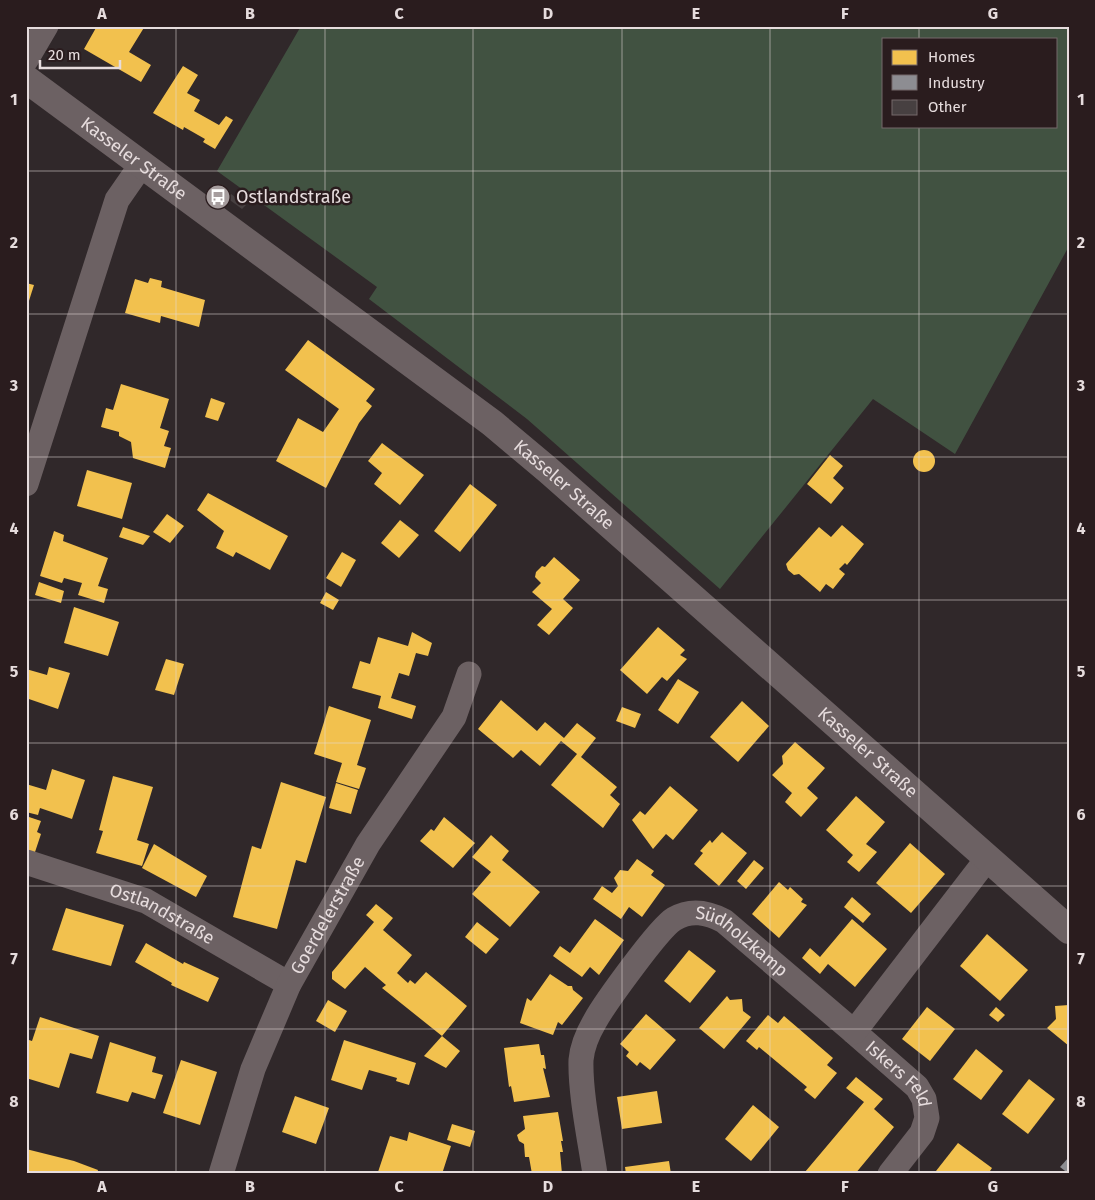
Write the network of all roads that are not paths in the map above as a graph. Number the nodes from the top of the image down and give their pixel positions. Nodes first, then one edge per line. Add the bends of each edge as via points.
1 (46, 26) edge
2 (26, 60) edge
3 (26, 79) edge
4 (142, 164) junction
5 (26, 484) edge
6 (469, 674) dead end
7 (987, 859) junction
8 (26, 862) edge
9 (1069, 930) edge
10 (289, 984) junction
11 (854, 1032) junction
12 (221, 1174) edge
13 (595, 1174) edge
14 (890, 1174) edge

1 - 2 street
3 - 4 street, Kasseler Straße
4 - 5 street via 117,200
4 - 7 street, Kasseler Straße via 499,429
6 - 10 street, Goerdelerstraße via 454,717 368,844
7 - 9 street, Kasseler Straße
7 - 11 street
8 - 10 street, Ostlandstraße via 146,901
10 - 12 street, Goerdelerstraße via 251,1076
11 - 13 street, Südholzkamp via 724,921 711,914 696,912 673,919 596,1019 586,1039 581,1059
11 - 14 street, Iskers Feld via 917,1087 924,1099 927,1118 922,1133

